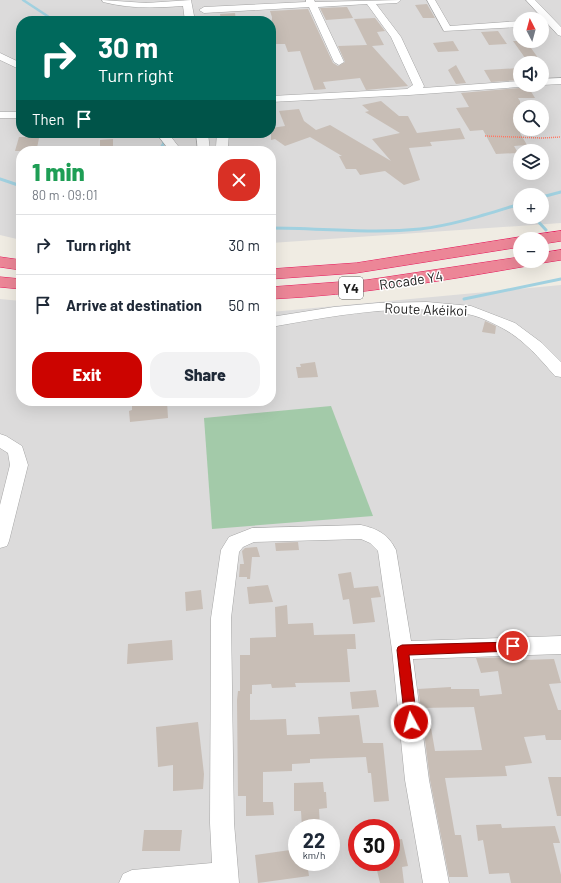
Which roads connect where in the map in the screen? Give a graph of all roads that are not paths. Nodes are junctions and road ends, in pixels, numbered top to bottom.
1 (106, 0) edge
2 (204, 0) edge
3 (397, 0) edge
4 (431, 0) edge
5 (530, 0) edge
6 (368, 1) edge
7 (187, 2) edge
8 (311, 2) edge
9 (144, 3) edge
10 (204, 10) junction
11 (539, 12) edge
12 (189, 16) edge
13 (206, 16) edge
14 (513, 24) edge
15 (549, 24) edge
16 (561, 33) edge
17 (0, 56) edge
18 (339, 62) dead end
19 (16, 64) edge
20 (561, 81) edge
21 (549, 82) edge
22 (513, 85) edge
23 (409, 92) junction
24 (276, 99) edge
25 (16, 114) edge
26 (0, 115) edge
27 (166, 138) edge
28 (172, 146) edge
29 (561, 236) edge
30 (549, 238) edge
31 (513, 243) edge
32 (561, 255) edge
33 (549, 257) edge
34 (0, 262) edge
35 (513, 263) edge
36 (16, 264) edge
37 (276, 274) edge
38 (0, 282) edge
39 (16, 284) edge
40 (276, 293) edge
41 (276, 321) edge
42 (561, 372) edge
43 (0, 440) edge
44 (0, 541) edge
45 (561, 645) edge
46 (402, 650) junction
47 (225, 878) edge
48 (132, 883) edge
49 (436, 883) edge

1 - 9 street
2 - 10 street
3 - 6 street
4 - 14 street
5 - 11 street
6 - 8 street
6 - 23 street
7 - 9 street
7 - 12 street
8 - 10 street
8 - 18 street
10 - 13 street
15 - 16 street
17 - 19 street
20 - 21 street
22 - 23 street
23 - 24 street
25 - 26 street
27 - 28 street
29 - 30 highway
31 - 37 highway, Rocade Y4 / Y4
32 - 33 highway
34 - 36 highway
35 - 40 highway, Rocade Y4 / Y4
38 - 39 highway
41 - 42 street, Route Akéikoi
43 - 44 street
45 - 46 street
46 - 47 street
46 - 49 street
47 - 48 street

